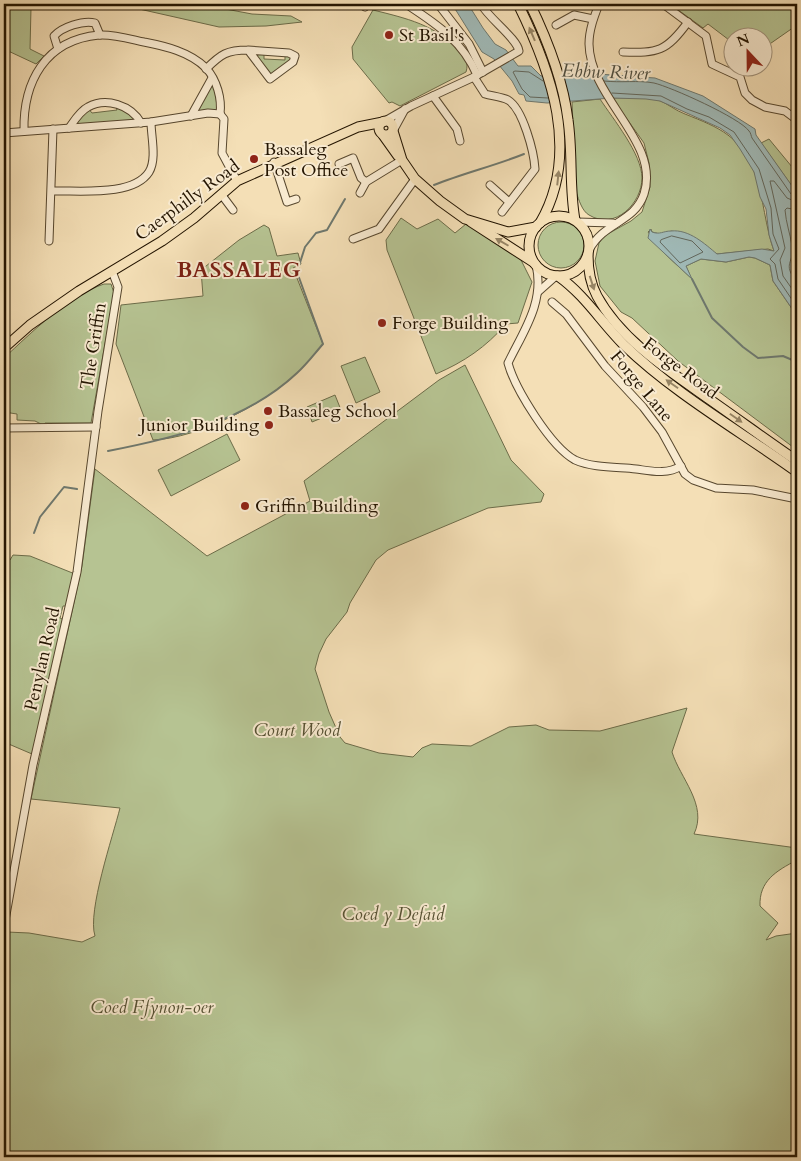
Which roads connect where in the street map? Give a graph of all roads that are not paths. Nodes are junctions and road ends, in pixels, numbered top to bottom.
1 (402, 4) edge
2 (438, 4) edge
3 (481, 4) edge
4 (518, 4) edge
5 (530, 4) edge
6 (599, 4) edge
7 (663, 4) edge
8 (593, 19) junction
9 (688, 22) junction
10 (556, 26) dead end
11 (100, 35) junction
12 (58, 49) junction
13 (248, 50) junction
14 (623, 52) dead end
15 (206, 68) junction
16 (480, 74) junction
17 (212, 78) junction
18 (433, 96) junction
19 (406, 109) junction
20 (220, 114) junction
21 (191, 116) junction
22 (797, 120) edge
23 (384, 121) junction
24 (141, 122) junction
25 (151, 122) junction
26 (69, 128) junction
27 (53, 129) junction
28 (24, 131) junction
29 (350, 131) junction
30 (392, 132) junction
31 (4, 133) edge
32 (381, 133) junction
33 (460, 141) dead end
34 (402, 160) junction
35 (274, 162) junction
36 (339, 164) dead end
37 (415, 178) junction
38 (237, 180) junction
39 (366, 182) junction
40 (490, 185) dead end
41 (52, 191) junction
42 (360, 193) dead end
43 (221, 194) junction
44 (296, 199) dead end
45 (509, 202) junction
46 (233, 210) dead end
47 (502, 212) dead end
48 (468, 220) junction
49 (576, 221) junction
50 (613, 223) junction
51 (538, 225) junction
52 (354, 239) dead end
53 (49, 241) dead end
54 (588, 252) junction
55 (536, 264) junction
56 (112, 271) junction
57 (557, 276) junction
58 (538, 292) junction
59 (552, 302) dead end
60 (4, 348) edge
61 (96, 427) junction
62 (4, 428) edge
63 (797, 461) edge
64 (681, 466) junction
65 (797, 472) edge
66 (797, 499) edge
67 (4, 926) edge

1 - 16 street
2 - 16 street
3 - 16 street, Caerphilly Road
51 -> 4 main road
5 - 49 main road
6 - 8 street
7 - 9 street
8 - 10 street
8 - 50 street
9 - 14 street
9 - 22 street
11 - 12 street
11 - 12 street
11 - 15 street
12 - 28 street
13 - 13 street
13 - 15 street
15 - 17 street
16 - 18 street, Caerphilly Road
16 - 45 street
17 - 20 street
17 - 21 street
18 - 19 street, Caerphilly Road
18 - 33 street
19 - 23 street, Caerphilly Road
19 - 30 street
20 - 21 street
20 - 38 street
21 - 25 street
23 - 29 main road, Caerphilly Road
23 - 30 main road
23 - 32 main road
24 - 25 street
24 - 26 street
24 - 26 street
25 - 41 street
26 - 27 street
27 - 28 street
27 - 41 street
28 - 31 street
29 - 32 main road, Caerphilly Road
29 - 35 main road, Caerphilly Road
30 - 32 main road, Caerphilly Road
30 - 34 main road
32 - 34 main road
34 - 37 main road
34 - 39 street
35 - 38 main road, Caerphilly Road
35 - 44 street
36 - 39 street
37 - 48 main road
37 - 52 street
38 - 43 main road, Caerphilly Road
39 - 42 street
40 - 45 street
41 - 53 street
43 - 46 street
43 - 56 main road, Caerphilly Road
45 - 47 street
48 - 51 main road
55 -> 48 main road
49 - 50 street
49 - 51 main road
49 - 54 main road
50 - 54 street
51 - 55 main road
54 - 57 main road
54 -> 63 main road, Forge Road
55 - 57 main road
55 - 58 street
56 - 60 main road, Caerphilly Road
56 - 61 street, The Griffin
57 - 58 street
65 -> 57 main road, Forge Road
58 - 64 street
59 - 64 street, Forge Lane
61 - 62 street
61 - 67 street, Penylan Road
64 - 66 street, Forge Lane

